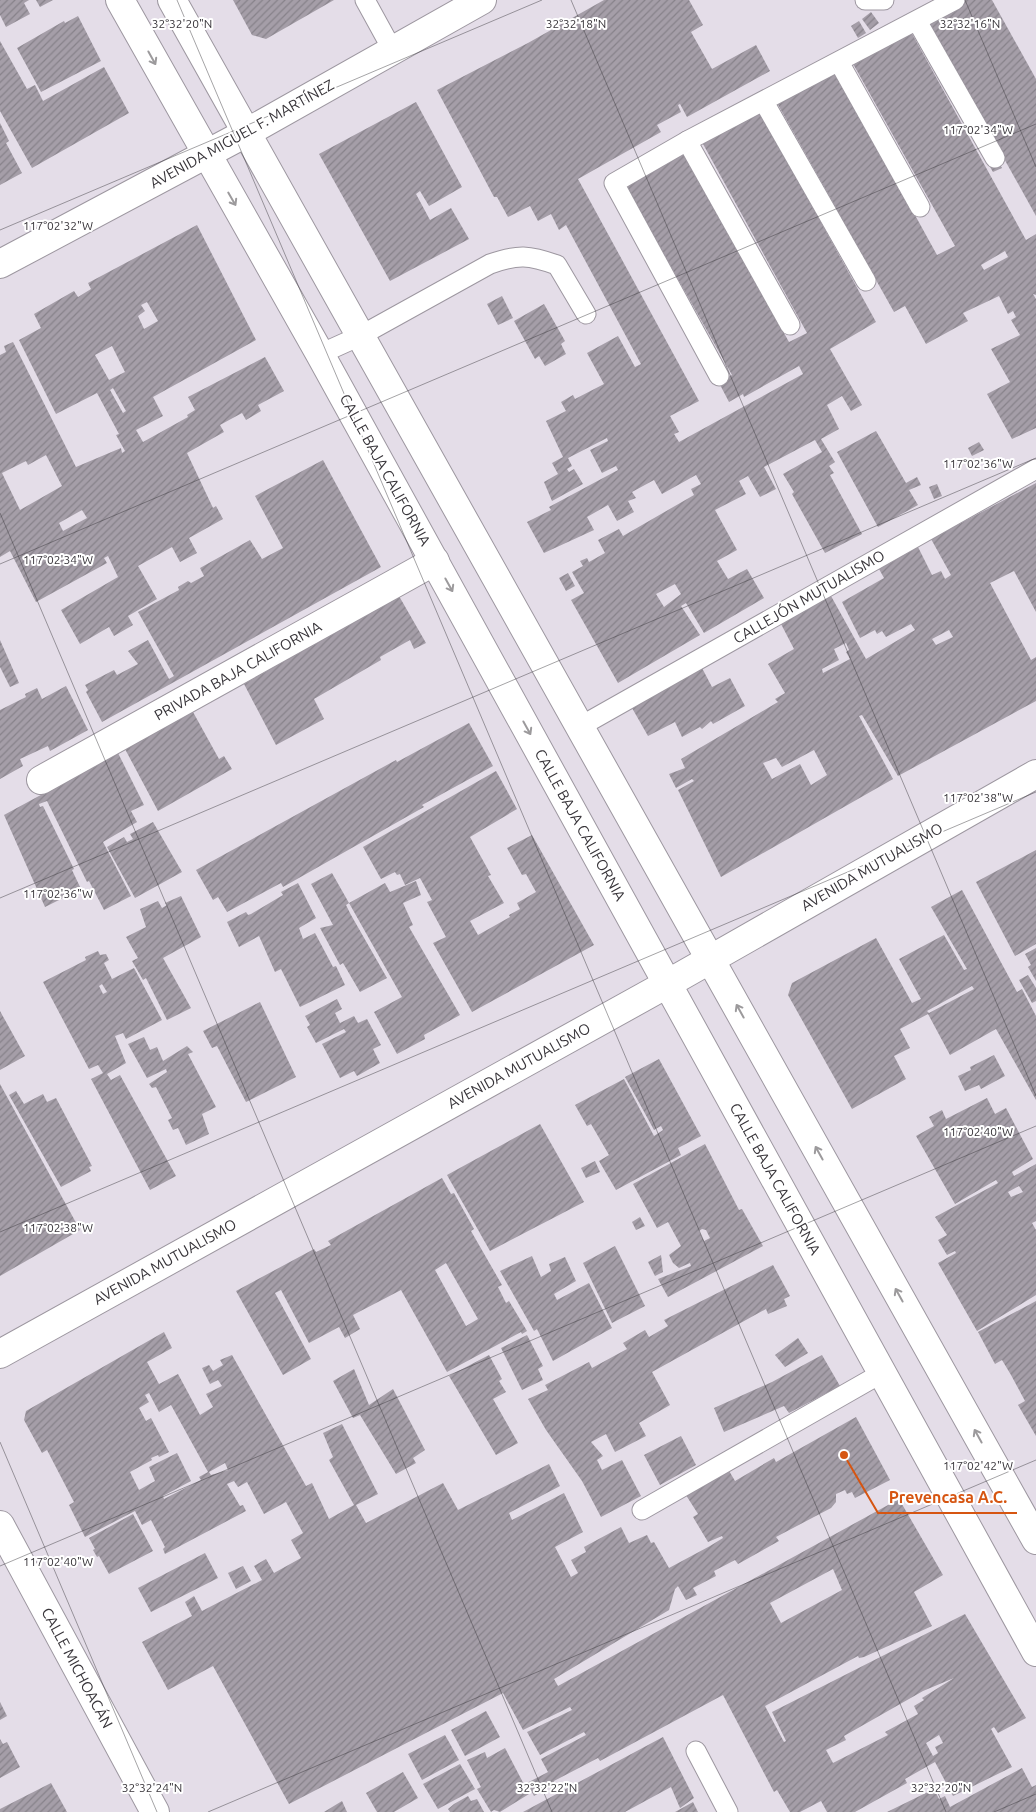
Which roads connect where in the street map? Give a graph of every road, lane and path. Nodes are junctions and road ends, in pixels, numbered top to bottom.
1 (120, 0) edge
2 (172, 0) edge
3 (365, 0) edge
4 (482, 0) edge
5 (865, 0) edge
6 (884, 0) edge
7 (955, 0) edge
8 (917, 21) junction
9 (393, 51) junction
10 (839, 62) junction
11 (764, 102) junction
12 (246, 133) junction
13 (687, 141) junction
14 (206, 155) junction
15 (995, 158) dead end
16 (920, 207) dead end
17 (0, 264) edge
18 (866, 281) dead end
19 (586, 314) dead end
20 (790, 324) dead end
21 (360, 336) junction
22 (320, 354) junction
23 (719, 376) dead end
24 (1036, 468) edge
25 (435, 561) junction
26 (581, 726) junction
27 (1036, 774) edge
28 (41, 780) dead end
29 (711, 959) junction
30 (667, 984) junction
31 (0, 1354) edge
32 (882, 1373) junction
33 (642, 1510) dead end
34 (0, 1525) edge
35 (1036, 1540) edge
36 (1036, 1652) edge
37 (696, 1751) dead end
38 (155, 1812) edge
39 (728, 1812) edge

1 -> 14 street, CALLE BAJA CALIFORNIA
2 - 12 street
3 - 9 lane
4 - 9 street, AVENIDA MIGUEL F. MARTÍNEZ
5 - 6 lane
7 - 8 lane
8 - 10 lane
8 - 15 lane
9 - 12 street, AVENIDA MIGUEL F. MARTÍNEZ
10 - 11 lane
10 - 16 lane
11 - 13 lane
11 - 18 lane
12 - 14 street, AVENIDA MIGUEL F. MARTÍNEZ
12 - 21 street
13 - 20 lane
13 - 23 lane
14 - 17 street, AVENIDA MIGUEL F. MARTÍNEZ
14 -> 22 street, CALLE BAJA CALIFORNIA
19 - 21 lane
21 - 22 lane
21 - 26 street
22 - 25 street, CALLE BAJA CALIFORNIA
24 - 26 lane, CALLEJÓN MUTUALISMO
25 - 28 street, PRIVADA BAJA CALIFORNIA
25 -> 30 street, CALLE BAJA CALIFORNIA
26 - 29 street
27 - 29 street, AVENIDA MUTUALISMO
29 - 30 street, AVENIDA MUTUALISMO
35 -> 29 street
30 - 31 street, AVENIDA MUTUALISMO
30 - 32 street, CALLE BAJA CALIFORNIA
32 - 33 lane
32 - 36 street, CALLE BAJA CALIFORNIA
34 - 38 street, CALLE MICHOACÁN
37 - 39 lane

